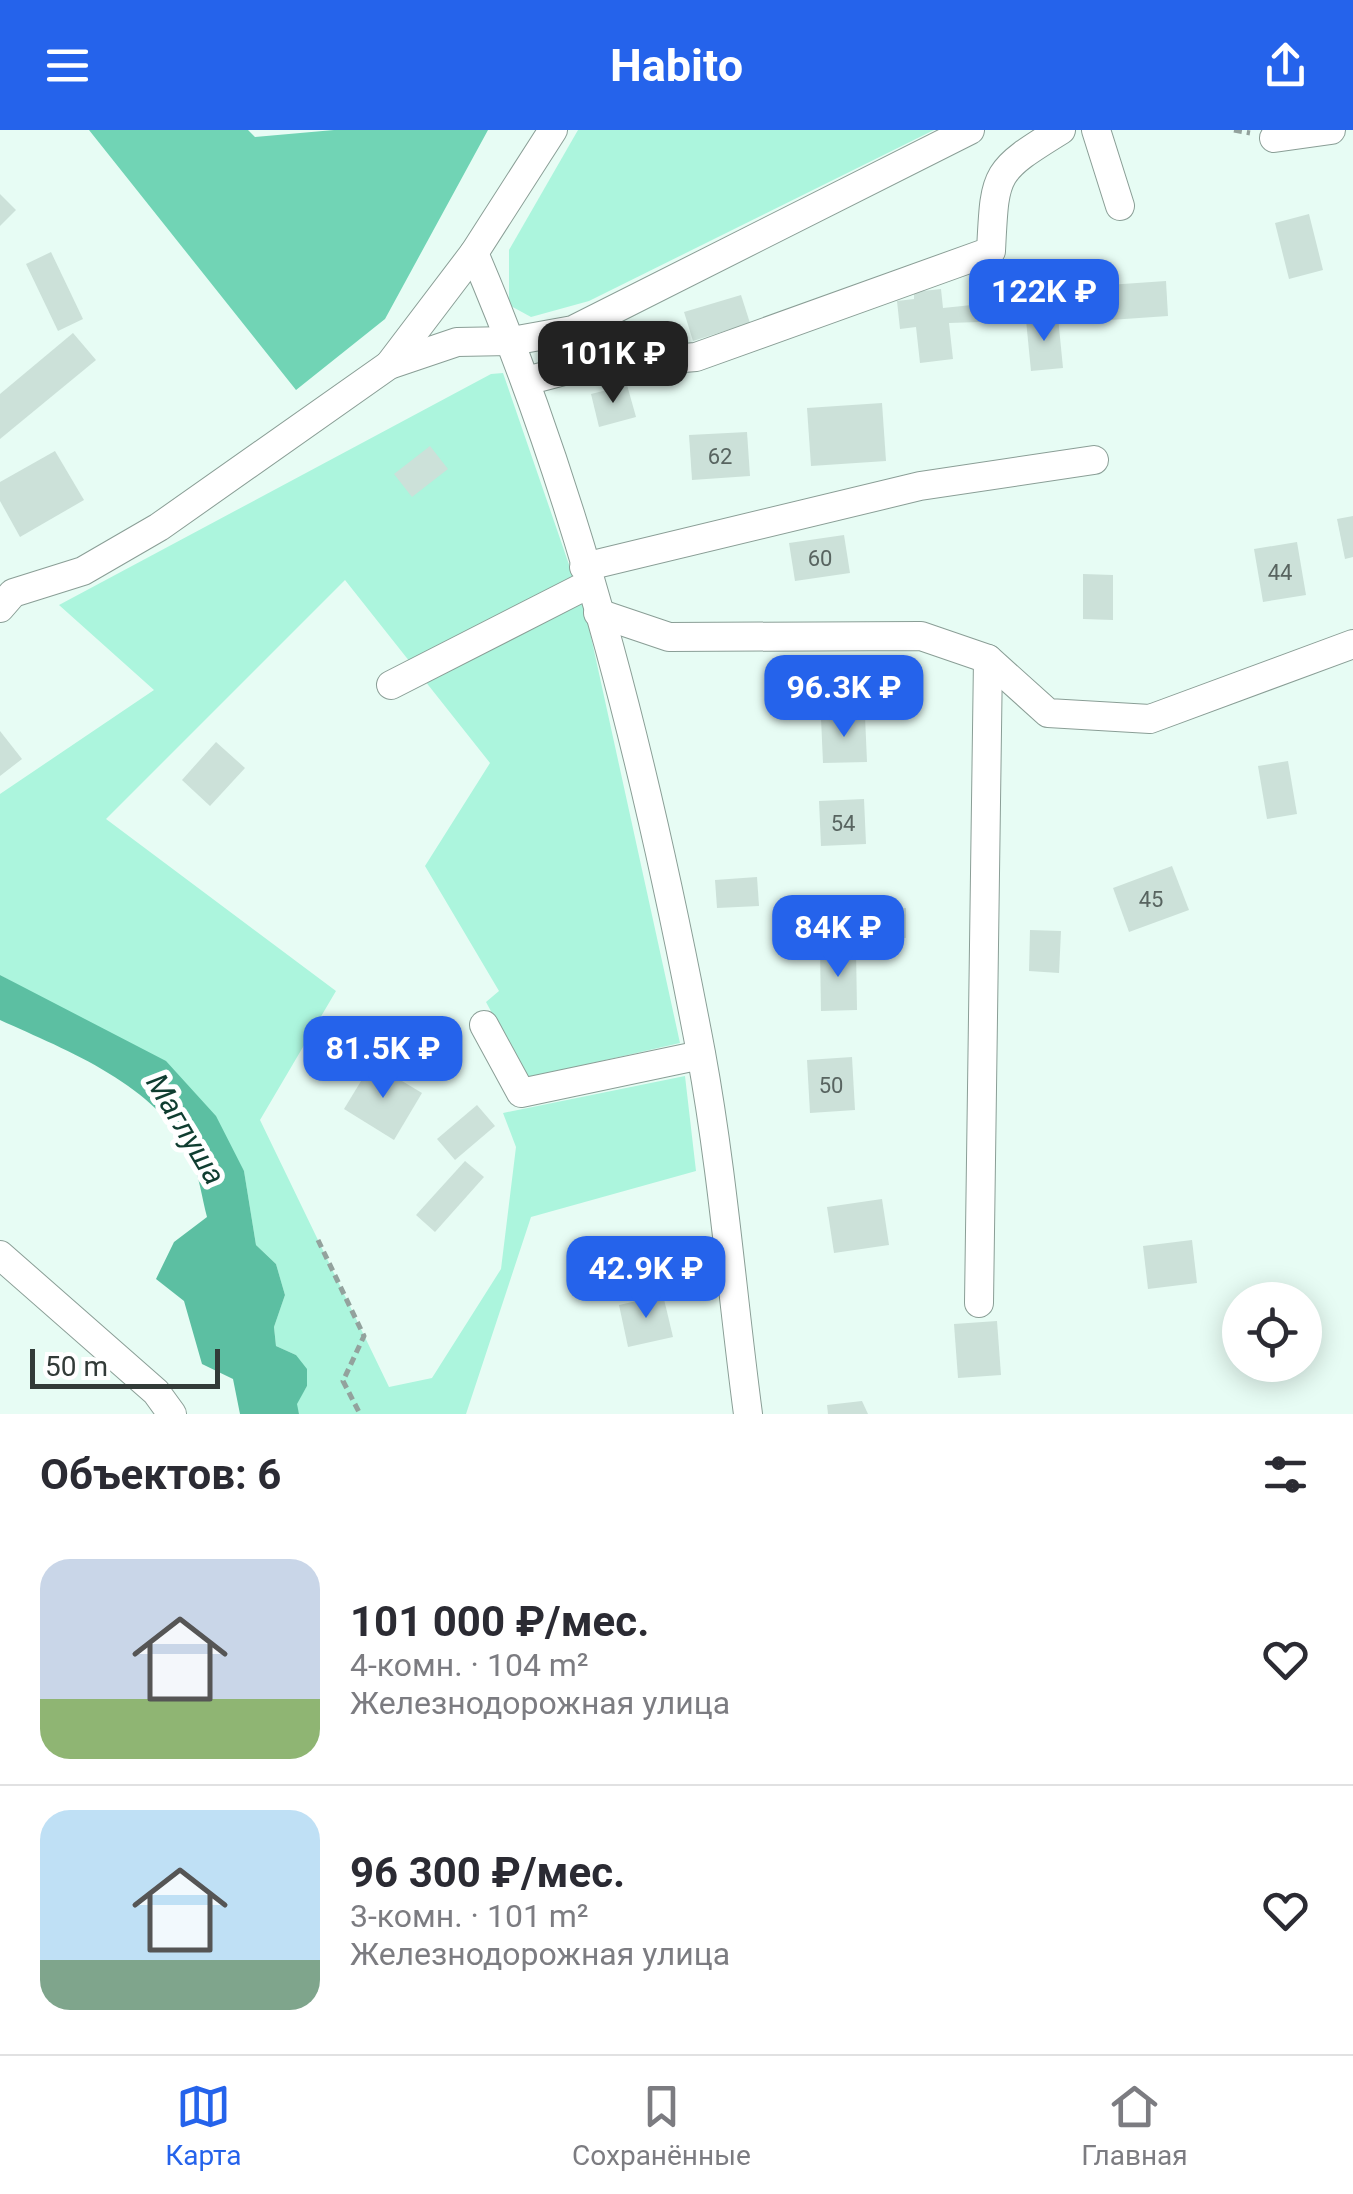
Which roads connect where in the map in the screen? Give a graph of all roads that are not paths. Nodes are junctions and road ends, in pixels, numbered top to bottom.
1 (553, 130) edge
2 (970, 130) edge
3 (1061, 130) edge
4 (1096, 130) edge
5 (1331, 130) edge
6 (1274, 138) dead end
7 (1120, 206) dead end
8 (474, 253) junction
9 (512, 341) junction
10 (388, 366) junction
11 (526, 381) junction
12 (1094, 460) dead end
13 (0, 576) edge
14 (587, 576) junction
15 (36, 589) junction
16 (0, 608) edge
17 (598, 612) junction
18 (1353, 644) edge
19 (988, 659) junction
20 (392, 685) dead end
21 (484, 1025) dead end
22 (701, 1054) junction
23 (0, 1255) edge
24 (979, 1302) dead end
25 (746, 1411) edge
26 (172, 1414) edge

1 - 8 street
2 - 9 street
3 - 11 street
4 - 7 street
5 - 6 street
8 - 9 street
8 - 10 street
9 - 10 street
9 - 11 street
10 - 15 street
11 - 14 street
12 - 14 street
13 - 15 street
14 - 17 street
14 - 20 street
15 - 16 street
17 - 19 street
17 - 22 street
18 - 19 street
19 - 24 street
21 - 22 street
22 - 25 street
23 - 26 street

